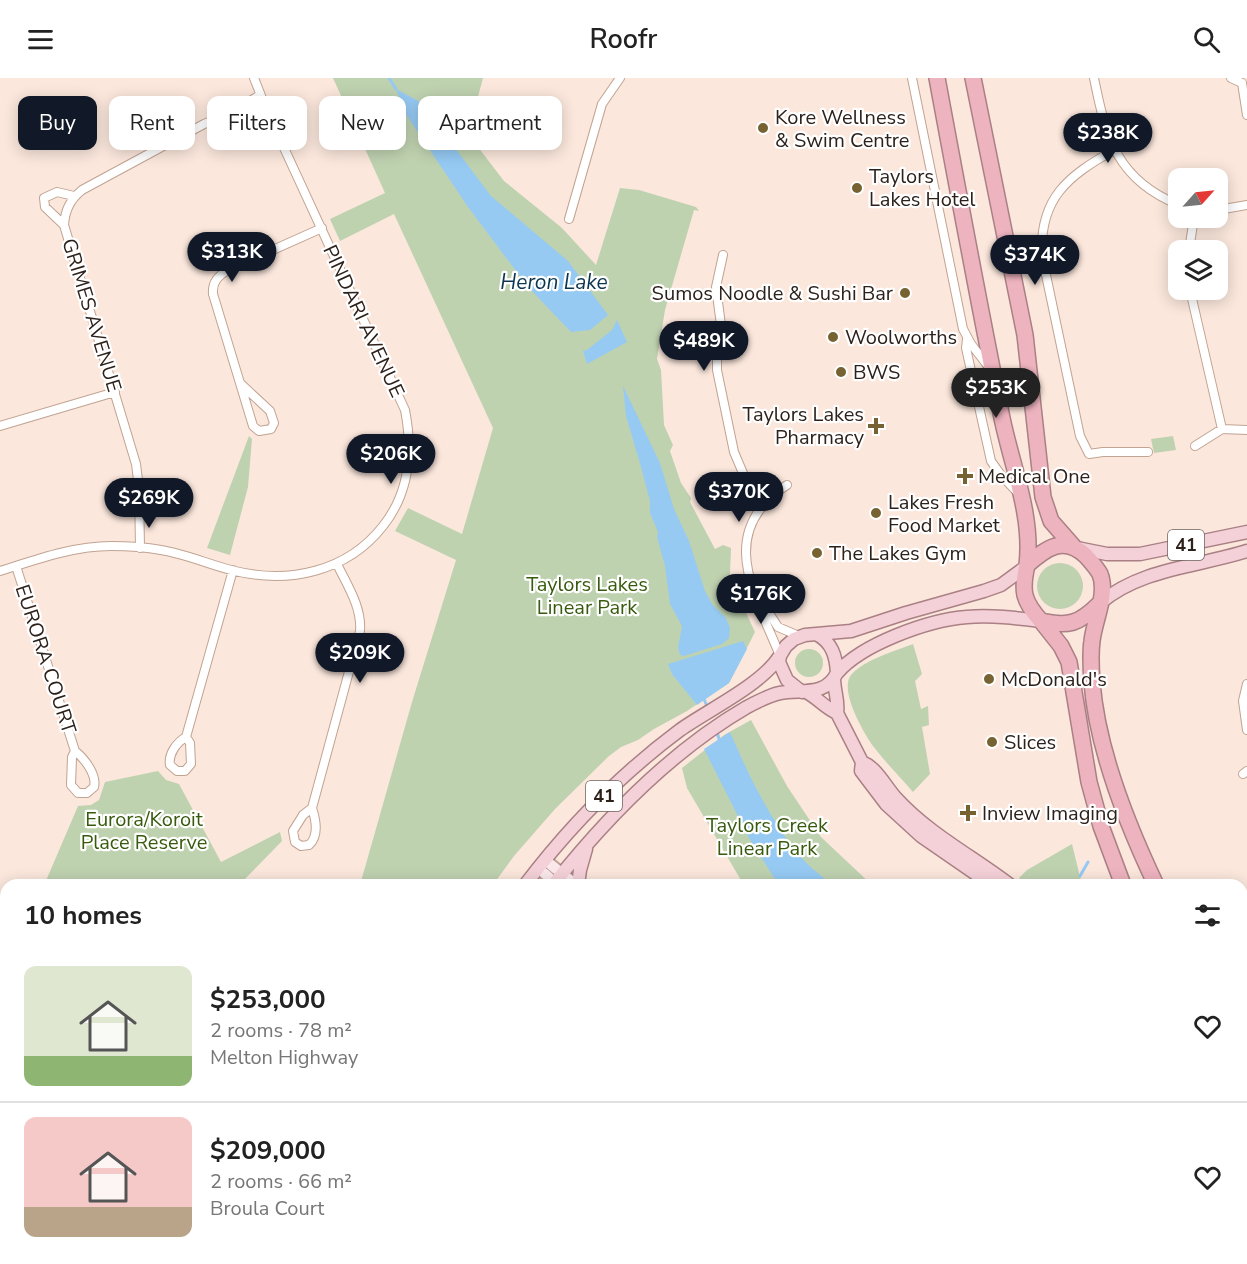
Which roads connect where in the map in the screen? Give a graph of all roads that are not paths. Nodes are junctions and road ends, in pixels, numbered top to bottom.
1 (254, 78) edge
2 (620, 78) edge
3 (912, 78) edge
4 (937, 78) edge
5 (973, 78) edge
6 (1094, 78) edge
7 (1231, 78) edge
8 (1244, 81) edge
9 (261, 96) edge
10 (1247, 115) edge
11 (207, 123) edge
12 (286, 150) edge
13 (1114, 150) junction
14 (74, 196) junction
15 (1168, 200) edge
16 (1247, 205) edge
17 (1228, 208) edge
18 (569, 219) dead end
19 (64, 225) junction
20 (322, 228) junction
21 (723, 255) dead end
22 (1192, 300) edge
23 (967, 338) junction
24 (994, 374) junction
25 (241, 384) junction
26 (115, 392) junction
27 (0, 426) edge
28 (1222, 429) junction
29 (1247, 429) edge
30 (1195, 446) dead end
31 (1148, 452) dead end
32 (787, 485) dead end
33 (1022, 497) junction
34 (765, 504) junction
35 (1247, 532) edge
36 (1074, 547) junction
37 (137, 548) junction
38 (1247, 551) edge
39 (337, 564) junction
40 (16, 566) junction
41 (1027, 566) junction
42 (233, 570) junction
43 (0, 571) edge
44 (750, 584) junction
45 (1100, 604) junction
46 (1041, 621) junction
47 (816, 634) junction
48 (799, 636) junction
49 (780, 656) junction
50 (835, 676) junction
51 (1247, 684) edge
52 (804, 692) junction
53 (837, 713) junction
54 (1247, 730) edge
55 (186, 737) dead end
56 (75, 751) junction
57 (312, 808) junction
58 (905, 815) junction
59 (589, 842) junction
60 (541, 864) junction
61 (530, 879) edge
62 (554, 879) edge
63 (559, 879) edge
64 (578, 879) edge
65 (983, 879) edge
66 (1001, 879) edge
67 (1121, 879) edge
68 (1154, 879) edge

1 - 9 street, PINDARI AVENUE
2 - 18 street
3 - 23 street
4 - 24 highway
5 - 36 highway
6 - 13 street
7 - 8 street
8 - 10 street
11 - 14 street
12 - 20 street, PINDARI AVENUE
13 - 15 street
13 - 31 street
14 - 19 street, GRIMES AVENUE
14 - 19 street
16 - 17 street
19 - 26 street, GRIMES AVENUE
20 - 25 street
20 - 39 street, PINDARI AVENUE
21 - 34 street
22 - 28 street
23 - 24 street
23 - 33 street
24 - 33 highway
25 - 25 street
26 - 27 street
26 - 37 street, GRIMES AVENUE
28 - 29 street
28 - 30 street
32 - 34 street
33 - 41 highway
34 - 44 street
35 - 36 main road, 41
36 - 41 highway, 41
36 - 45 highway
37 - 40 street, PINDARI AVENUE
37 - 42 street, PINDARI AVENUE
38 - 45 main road, 41
39 - 42 street, PINDARI AVENUE
39 - 57 street
40 - 43 street, PINDARI AVENUE
40 - 56 street, EURORA COURT
41 - 46 highway
41 - 47 main road, 41
42 - 55 street
44 - 48 street
44 - 49 street
45 - 46 highway, 41
45 - 68 highway
46 - 50 main road, 41
46 - 67 highway
47 - 48 main road, 41
47 - 50 main road
48 - 49 main road, 41
49 - 52 main road
49 - 60 main road, 41
50 - 52 main road, 41
50 - 53 main road
51 - 54 street
52 - 53 main road
52 - 59 main road, 41
53 - 58 main road
56 - 56 street, EURORA COURT
57 - 57 street
58 - 65 main road
58 - 66 main road
59 - 63 main road, 41
59 - 64 main road
60 - 61 main road, 41
60 - 62 street

